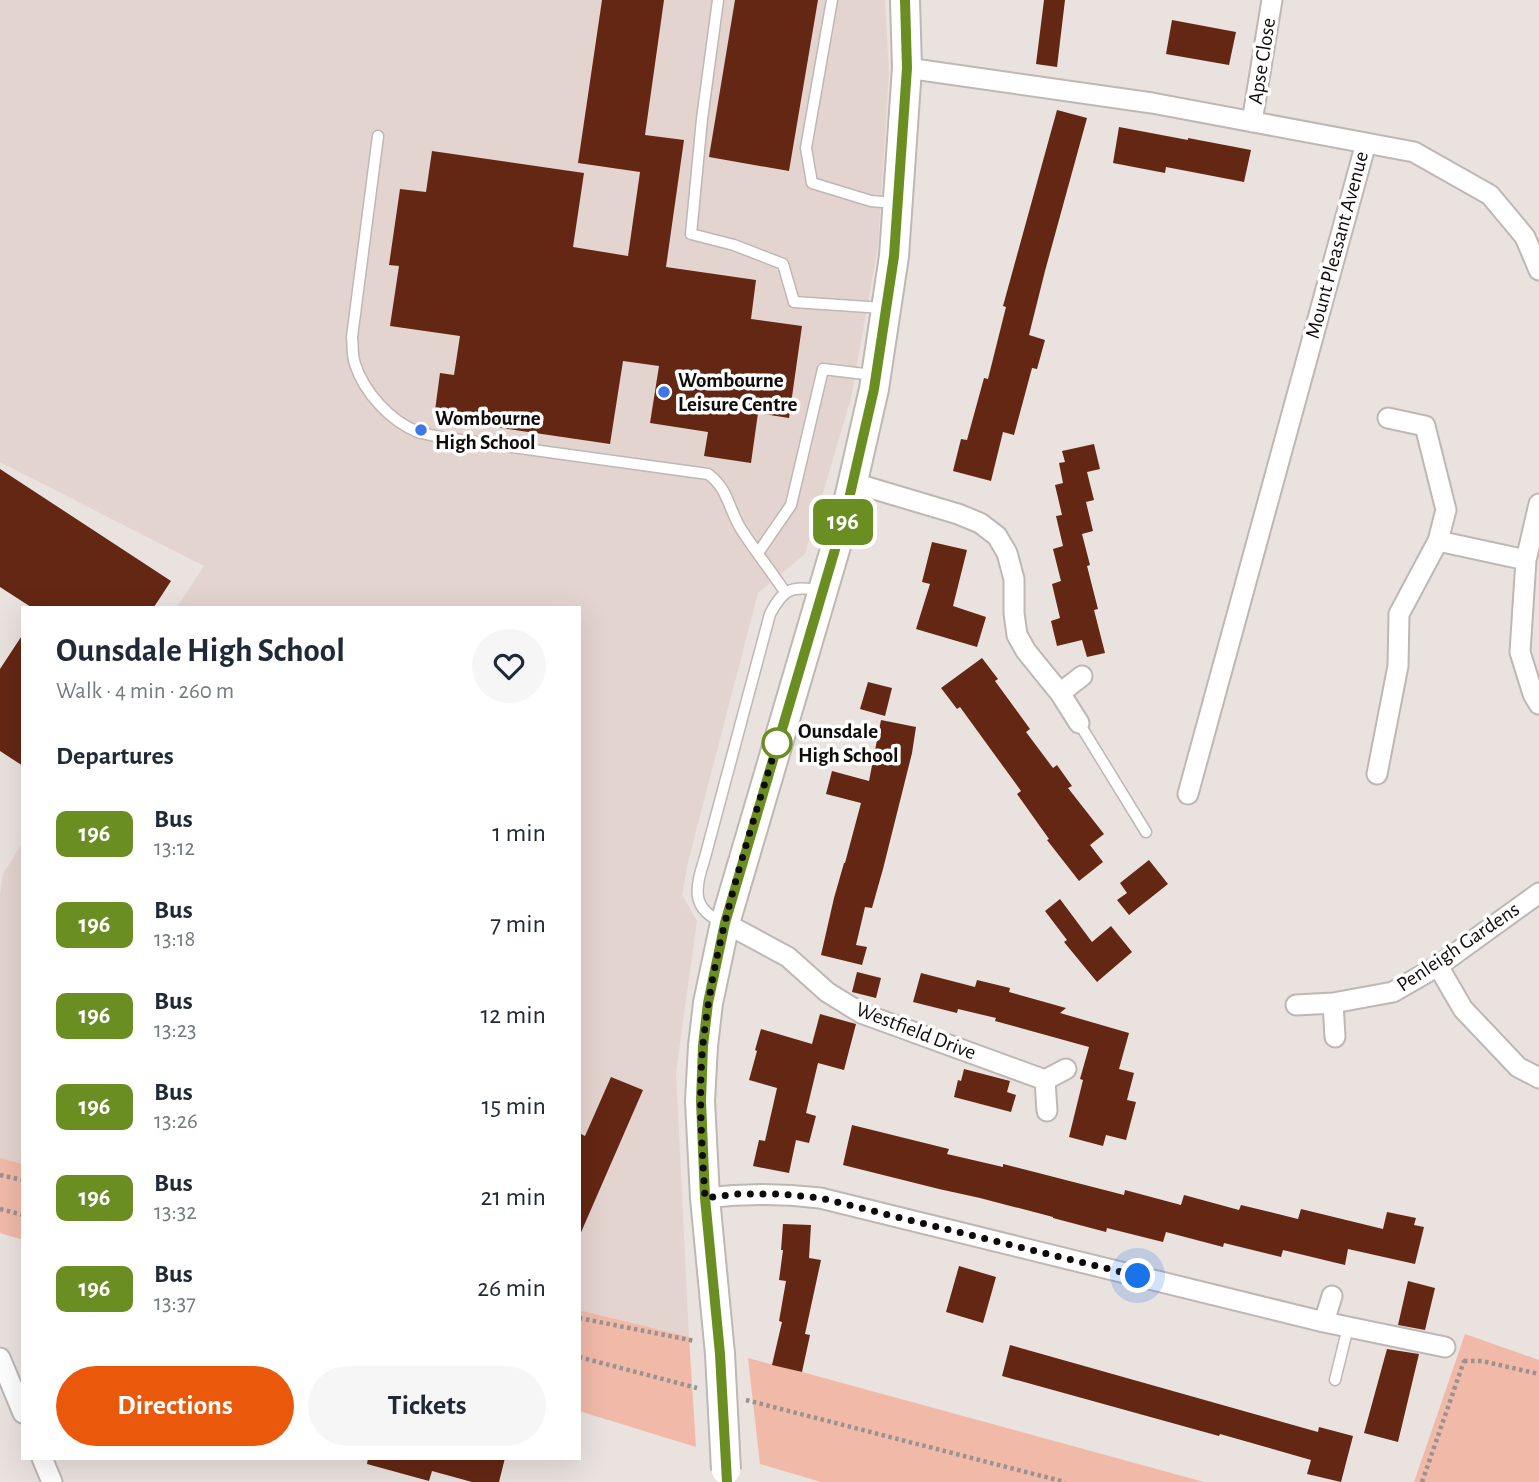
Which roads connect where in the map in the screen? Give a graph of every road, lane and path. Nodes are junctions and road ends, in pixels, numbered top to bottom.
1 (718, 0) edge
2 (832, 0) edge
3 (905, 0) edge
4 (1272, 0) edge
5 (907, 68) junction
6 (1252, 122) junction
7 (378, 136) dead end
8 (1366, 143) junction
9 (898, 203) junction
10 (1539, 270) edge
11 (887, 308) junction
12 (877, 376) junction
13 (1388, 418) dead end
14 (854, 483) junction
15 (1539, 504) edge
16 (1438, 541) junction
17 (758, 553) junction
18 (1526, 560) junction
19 (823, 590) junction
20 (785, 592) junction
21 (1082, 676) dead end
22 (1060, 693) junction
23 (1539, 704) edge
24 (1079, 723) joint
25 (1377, 774) dead end
26 (1188, 794) dead end
27 (1146, 832) dead end
28 (1539, 892) edge
29 (725, 923) junction
30 (1438, 966) junction
31 (1333, 1003) junction
32 (1296, 1005) dead end
33 (1335, 1037) dead end
34 (1066, 1069) dead end
35 (1539, 1079) edge
36 (1045, 1080) junction
37 (1047, 1111) dead end
38 (0, 1175) edge
39 (21, 1180) edge
40 (705, 1198) junction
41 (0, 1209) edge
42 (21, 1214) edge
43 (1332, 1296) dead end
44 (581, 1318) edge
45 (1324, 1322) junction
46 (1348, 1327) junction
47 (1445, 1347) joint
48 (708, 1348) junction
49 (0, 1358) edge
50 (581, 1358) edge
51 (1464, 1362) junction
52 (1539, 1374) edge
53 (1335, 1380) dead end
54 (701, 1389) dead end
55 (741, 1399) dead end
56 (21, 1408) edge
57 (42, 1460) edge
58 (726, 1476) edge
59 (52, 1482) edge
60 (1065, 1482) edge
61 (1422, 1482) edge

1 - 11 lane
2 - 9 lane
3 - 5 street
4 - 6 street, Apse Close
5 - 6 street, Mount Pleasant Avenue
5 - 9 street
6 - 8 street, Mount Pleasant Avenue
7 - 17 lane
8 - 10 street
8 - 26 street, Mount Pleasant Avenue
9 - 11 street
11 - 12 street
12 - 14 street
12 - 17 lane
13 - 16 street
14 - 19 street
14 - 22 street
15 - 18 street
16 - 18 street
16 - 25 street
17 - 20 lane
18 - 23 street
19 - 20 lane
19 - 29 street
20 - 29 lane
21 - 22 street
22 - 24 street
24 - 27 lane
28 - 30 street, Penleigh Gardens
29 - 36 street, Westfield Drive
29 - 40 street
30 - 31 street, Penleigh Gardens
30 - 35 street
31 - 32 street, Penleigh Gardens
31 - 33 street
34 - 36 street
36 - 37 street
38 - 39 path
40 - 45 street
40 - 48 street
41 - 42 path
43 - 45 street
44 - 48 path
45 - 46 street
46 - 47 street
46 - 53 lane
47 - 51 path
48 - 58 street, bridge
49 - 56 street
50 - 54 path
51 - 52 path
51 - 61 path
55 - 60 path
57 - 59 street

